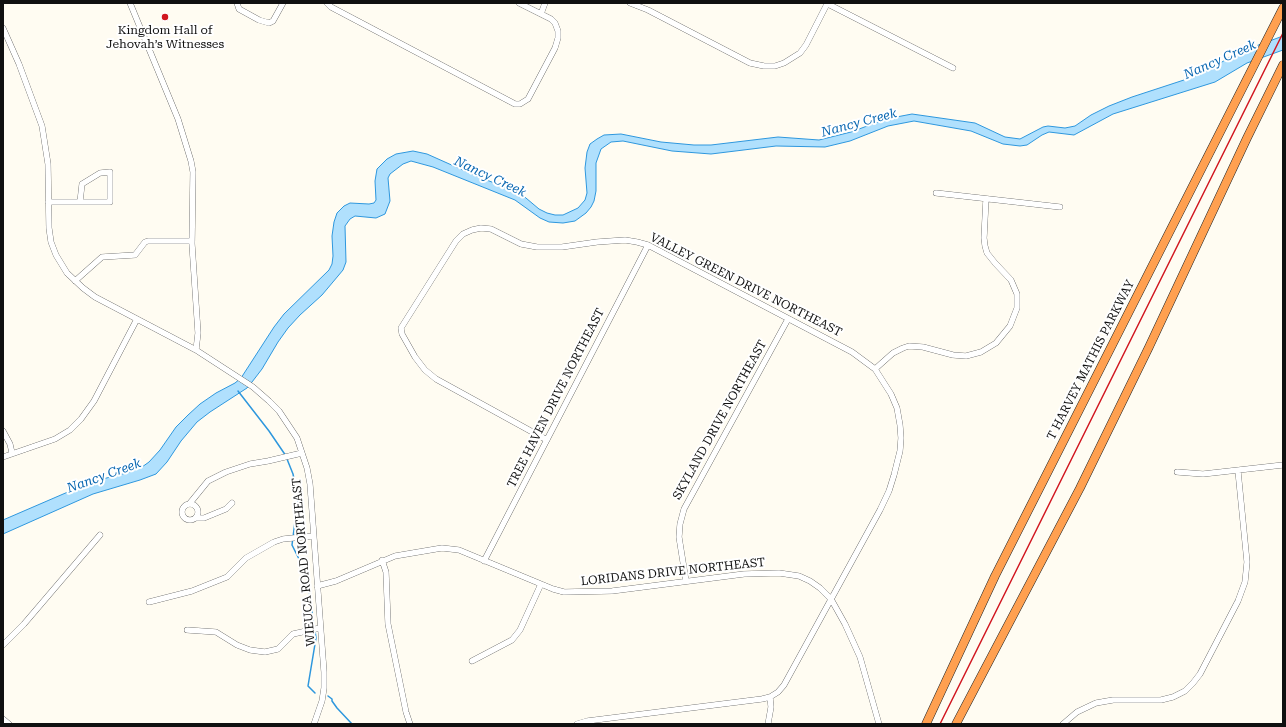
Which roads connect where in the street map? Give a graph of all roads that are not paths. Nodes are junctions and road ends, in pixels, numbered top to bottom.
1 (130, 3) edge
2 (237, 3) edge
3 (282, 3) edge
4 (327, 3) edge
5 (519, 3) edge
6 (545, 3) edge
7 (630, 3) edge
8 (826, 4) edge
9 (1283, 8) edge
10 (541, 14) junction
11 (3, 28) edge
12 (1283, 65) edge
13 (953, 68) dead end
14 (936, 193) dead end
15 (986, 199) junction
16 (48, 202) junction
17 (80, 202) junction
18 (1060, 207) dead end
19 (192, 242) junction
20 (648, 246) junction
21 (75, 281) junction
22 (138, 319) junction
23 (788, 319) junction
24 (196, 350) junction
25 (874, 369) junction
26 (3, 431) edge
27 (546, 440) junction
28 (12, 453) junction
29 (302, 453) junction
30 (3, 456) edge
31 (1283, 465) edge
32 (1238, 471) junction
33 (1176, 472) dead end
34 (190, 503) junction
35 (232, 503) dead end
36 (196, 518) junction
37 (100, 535) dead end
38 (313, 536) junction
39 (382, 560) junction
40 (484, 560) junction
41 (686, 582) junction
42 (541, 584) junction
43 (317, 586) junction
44 (831, 599) junction
45 (149, 602) dead end
46 (319, 629) junction
47 (187, 630) dead end
48 (3, 645) edge
49 (472, 661) dead end
50 (770, 697) junction
51 (3, 719) edge
52 (8, 724) edge
53 (314, 724) edge
54 (410, 724) edge
55 (577, 724) edge
56 (768, 724) edge
57 (879, 724) edge
58 (926, 724) edge
59 (956, 724) edge
60 (1063, 724) edge

1 - 19 street
2 - 3 street
4 - 10 street
5 - 10 street
6 - 10 street
7 - 8 street
8 - 13 street
9 - 58 highway, T HARVEY MATHIS PARKWAY
11 - 16 street, WIEUCA ROAD NORTHEAST
12 - 59 highway
14 - 15 street
15 - 18 street
15 - 25 street
16 - 17 street
16 - 21 street, WIEUCA ROAD NORTHEAST
17 - 17 street
19 - 21 street
19 - 24 street
20 - 23 street, VALLEY GREEN DRIVE NORTHEAST
20 - 27 street, TREE HAVEN DRIVE NORTHEAST
20 - 27 street, VALLEY GREEN DRIVE NORTHEAST
21 - 22 street, WIEUCA ROAD NORTHEAST
22 - 24 street, WIEUCA ROAD NORTHEAST
22 - 28 street
23 - 25 street, VALLEY GREEN DRIVE NORTHEAST
23 - 41 street, SKYLAND DRIVE NORTHEAST
24 - 29 street, WIEUCA ROAD NORTHEAST
25 - 44 street, VALLEY GREEN DRIVE NORTHEAST
26 - 28 street
27 - 40 street, TREE HAVEN DRIVE NORTHEAST
28 - 30 street
29 - 34 street
29 - 38 street, WIEUCA ROAD NORTHEAST
31 - 32 street
32 - 33 street
32 - 60 street
34 - 36 street
34 - 36 street
35 - 36 street
37 - 48 street
38 - 43 street, WIEUCA ROAD NORTHEAST
38 - 45 street
39 - 40 street, LORIDANS DRIVE NORTHEAST
39 - 43 street, LORIDANS DRIVE NORTHEAST
39 - 54 street
40 - 42 street, LORIDANS DRIVE NORTHEAST
41 - 42 street, LORIDANS DRIVE NORTHEAST
41 - 44 street, LORIDANS DRIVE NORTHEAST
42 - 49 street
43 - 46 street, WIEUCA ROAD NORTHEAST
44 - 50 street, VALLEY GREEN DRIVE NORTHEAST
44 - 57 street, LORIDANS DRIVE NORTHEAST
46 - 47 street
46 - 53 street, WIEUCA ROAD NORTHEAST
50 - 55 street
50 - 56 street
51 - 52 street

